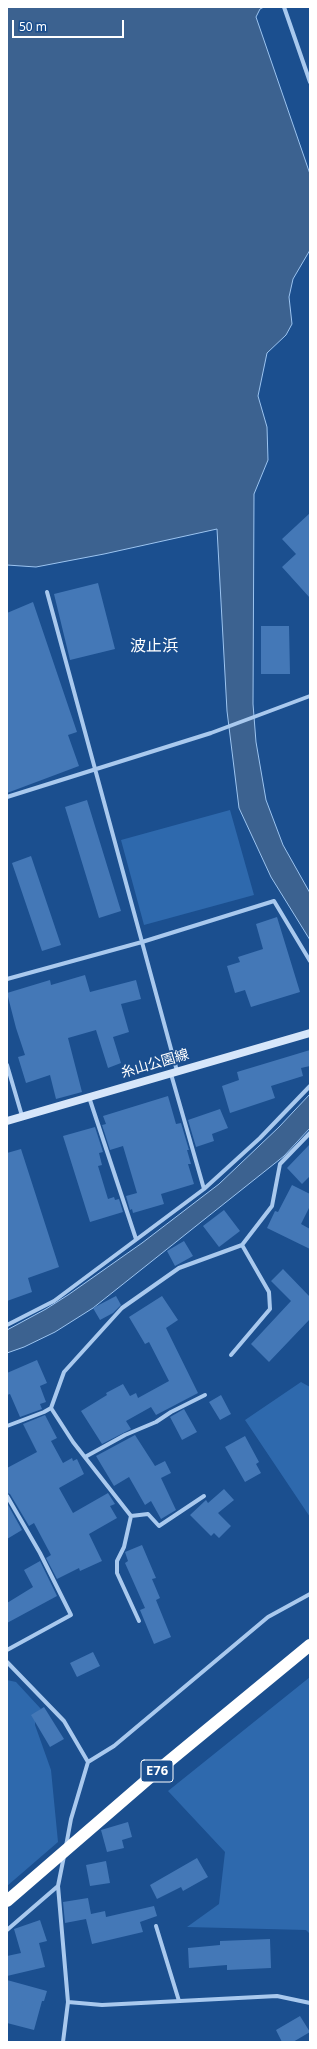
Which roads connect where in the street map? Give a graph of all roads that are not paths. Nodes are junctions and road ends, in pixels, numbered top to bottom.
1 (284, 7) edge
2 (310, 82) edge
3 (47, 592) dead end
4 (310, 696) edge
5 (94, 770) junction
6 (7, 797) edge
7 (142, 942) junction
8 (310, 961) edge
9 (7, 979) edge
10 (310, 1032) edge
11 (7, 1065) edge
12 (174, 1072) junction
13 (310, 1086) edge
14 (89, 1097) junction
15 (22, 1116) junction
16 (7, 1121) edge
17 (310, 1133) edge
18 (204, 1188) junction
19 (136, 1240) junction
20 (242, 1245) junction
21 (7, 1325) edge
22 (231, 1355) dead end
23 (205, 1395) dead end
24 (51, 1408) junction
25 (7, 1426) edge
26 (85, 1458) junction
27 (7, 1496) edge
28 (204, 1496) dead end
29 (131, 1516) junction
30 (310, 1594) edge
31 (139, 1621) dead end
32 (310, 1645) edge
33 (7, 1650) edge
34 (7, 1662) edge
35 (88, 1762) junction
36 (90, 1830) junction
37 (58, 1886) junction
38 (7, 1901) edge
39 (7, 1911) edge
40 (156, 1926) dead end
41 (7, 1930) edge
42 (179, 2001) junction
43 (68, 2002) junction
44 (310, 2003) edge
45 (63, 2042) edge

1 - 2 street
3 - 5 street
4 - 5 street
5 - 6 street
5 - 7 street
7 - 8 street
7 - 9 street
7 - 12 street
10 - 12 main road, 糸山公園線
11 - 15 street
12 - 14 main road, 糸山公園線
12 - 18 street
13 - 18 street
14 - 15 main road, 糸山公園線
14 - 19 street
15 - 16 main road, 糸山公園線
17 - 20 street
18 - 19 street
19 - 21 street
20 - 22 street
20 - 24 street
23 - 26 street
24 - 25 street
24 - 26 street
26 - 29 street
27 - 33 street
28 - 29 street
29 - 31 street
30 - 35 street
32 - 36 highway, E76, bridge
34 - 35 street
35 - 37 street
36 - 38 highway, E76, bridge
36 - 39 highway, bridge
37 - 41 street
37 - 43 street
40 - 42 street
42 - 43 street
42 - 44 street
43 - 45 street

